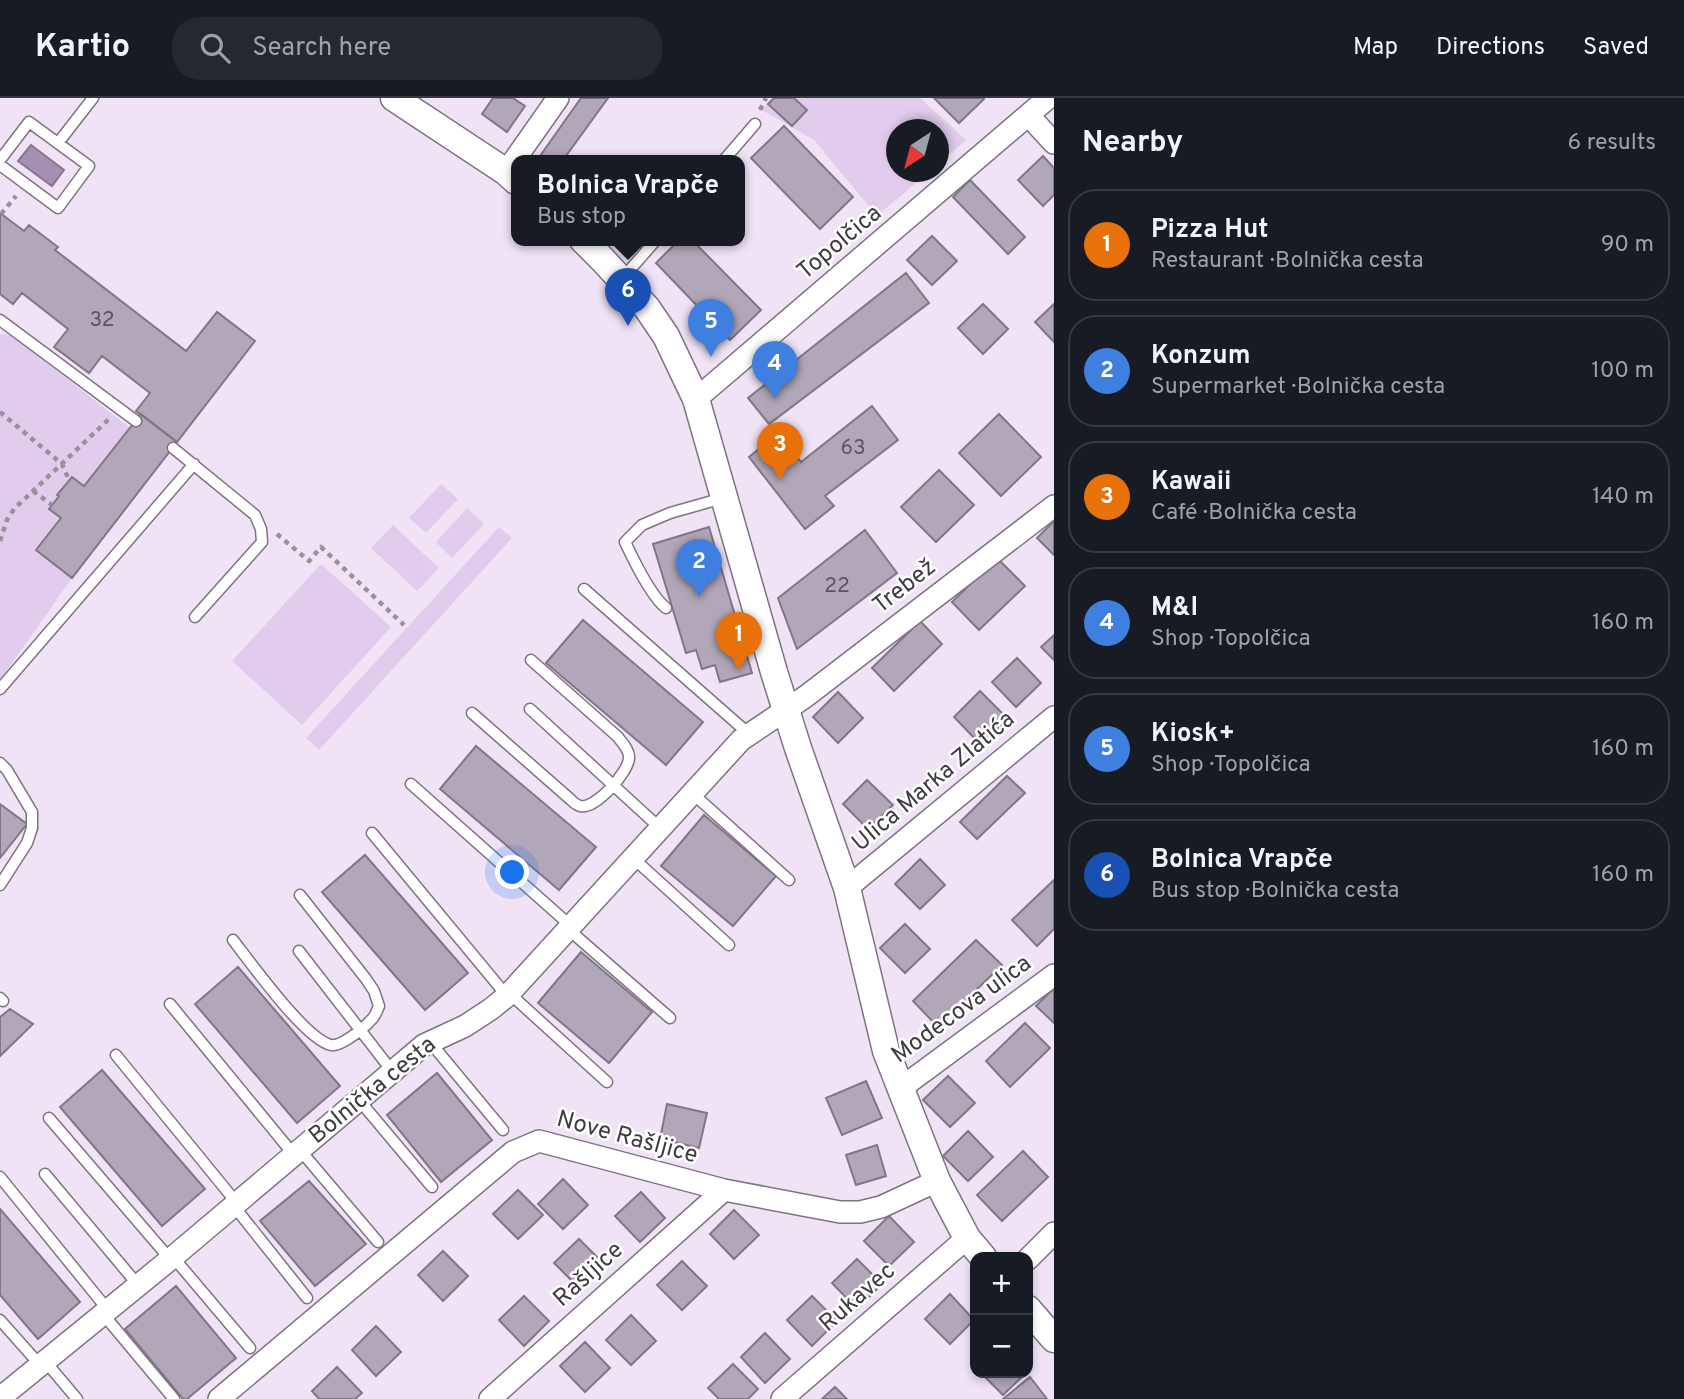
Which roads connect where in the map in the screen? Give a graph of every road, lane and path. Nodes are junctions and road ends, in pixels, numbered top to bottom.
1 (93, 98) edge
2 (558, 98) edge
3 (1048, 98) edge
4 (406, 101) edge
5 (1029, 116) junction
6 (755, 124) dead end
7 (58, 143) junction
8 (1054, 143) edge
9 (524, 155) edge
10 (728, 155) edge
11 (0, 162) edge
12 (511, 176) edge
13 (25, 184) junction
14 (1, 214) edge
15 (589, 246) edge
16 (651, 246) edge
17 (621, 280) junction
18 (0, 320) edge
19 (696, 399) junction
20 (120, 409) junction
21 (0, 412) edge
22 (136, 421) dead end
23 (173, 448) dead end
24 (62, 464) junction
25 (194, 464) junction
26 (69, 480) dead end
27 (33, 491) junction
28 (723, 498) junction
29 (52, 505) dead end
30 (1054, 506) edge
31 (255, 515) junction
32 (0, 541) edge
33 (584, 589) dead end
34 (666, 608) dead end
35 (195, 617) dead end
36 (404, 625) dead end
37 (531, 660) dead end
38 (0, 689) edge
39 (530, 709) dead end
40 (787, 710) junction
41 (472, 713) dead end
42 (1054, 717) edge
43 (749, 734) junction
44 (0, 763) edge
45 (411, 784) dead end
46 (613, 784) junction
47 (692, 793) junction
48 (660, 828) junction
49 (372, 833) dead end
50 (633, 858) junction
51 (789, 880) dead end
52 (0, 885) edge
53 (848, 888) junction
54 (300, 895) dead end
55 (570, 928) junction
56 (233, 940) dead end
57 (729, 945) dead end
58 (299, 951) dead end
59 (1054, 975) edge
60 (508, 994) junction
61 (170, 1004) dead end
62 (670, 1018) dead end
63 (360, 1030) junction
64 (430, 1042) junction
65 (116, 1055) dead end
66 (393, 1071) junction
67 (607, 1082) dead end
68 (901, 1088) junction
69 (359, 1100) junction
70 (49, 1118) dead end
71 (503, 1130) dead end
72 (297, 1152) junction
73 (45, 1174) dead end
74 (0, 1177) edge
75 (937, 1181) junction
76 (432, 1187) dead end
77 (724, 1190) junction
78 (234, 1204) junction
79 (1054, 1233) edge
80 (378, 1242) dead end
81 (975, 1247) edge
82 (1033, 1254) edge
83 (171, 1258) junction
84 (138, 1285) junction
85 (307, 1298) dead end
86 (106, 1312) junction
87 (1032, 1315) edge
88 (0, 1320) edge
89 (1054, 1339) edge
90 (250, 1348) dead end
91 (43, 1363) junction
92 (0, 1398) edge
93 (77, 1399) edge
94 (174, 1399) edge
95 (219, 1399) edge
96 (490, 1399) edge
97 (782, 1399) edge

1 - 7 lane
2 - 9 street
3 - 5 street, Topolčica
4 - 12 street
5 - 8 street
5 - 19 street, Topolčica
6 - 10 lane
7 - 11 lane
7 - 13 lane
11 - 13 lane
13 - 14 path
15 - 17 street
16 - 17 lane
17 - 19 street
18 - 20 lane
19 - 28 street
20 - 22 lane
20 - 24 path
21 - 24 path
23 - 25 lane
24 - 26 path
24 - 27 path
25 - 31 lane
25 - 38 lane
27 - 29 path
27 - 32 path
28 - 34 lane
28 - 40 street
30 - 40 street, Trebež
31 - 35 lane
31 - 36 path
33 - 43 lane
37 - 46 lane
39 - 46 lane
40 - 43 street, Bolnička cesta
40 - 53 street
41 - 46 lane
42 - 53 street, Ulica Marka Zlatića
43 - 47 street, Bolnička cesta
44 - 52 lane
45 - 55 lane
46 - 48 lane
47 - 48 street, Bolnička cesta
47 - 51 lane
48 - 50 street, Bolnička cesta
49 - 60 lane
50 - 55 street, Bolnička cesta
50 - 57 lane
53 - 68 street
54 - 63 lane
55 - 60 street, Bolnička cesta
55 - 62 lane
56 - 63 lane
58 - 63 lane
59 - 68 street, Modecova ulica
60 - 64 street, Bolnička cesta
60 - 67 lane
61 - 72 lane
63 - 66 lane
64 - 66 street, Bolnička cesta
64 - 71 lane
65 - 78 lane
66 - 69 street, Bolnička cesta
68 - 75 street
69 - 72 street, Bolnička cesta
69 - 76 lane
70 - 83 lane
72 - 78 street, Bolnička cesta
72 - 80 lane
73 - 84 lane
74 - 86 lane
75 - 77 street, Nove Rašljice
75 - 81 street
77 - 95 street, Nove Rašljice
77 - 96 street, Rašljice
78 - 83 street, Bolnička cesta
78 - 85 lane
79 - 82 street
81 - 97 street, Rukavec
83 - 84 street, Bolnička cesta
83 - 90 lane
84 - 86 street, Bolnička cesta
86 - 91 street, Bolnička cesta
86 - 94 lane
87 - 89 street
88 - 91 lane
91 - 92 street, Bolnička cesta
91 - 93 lane

